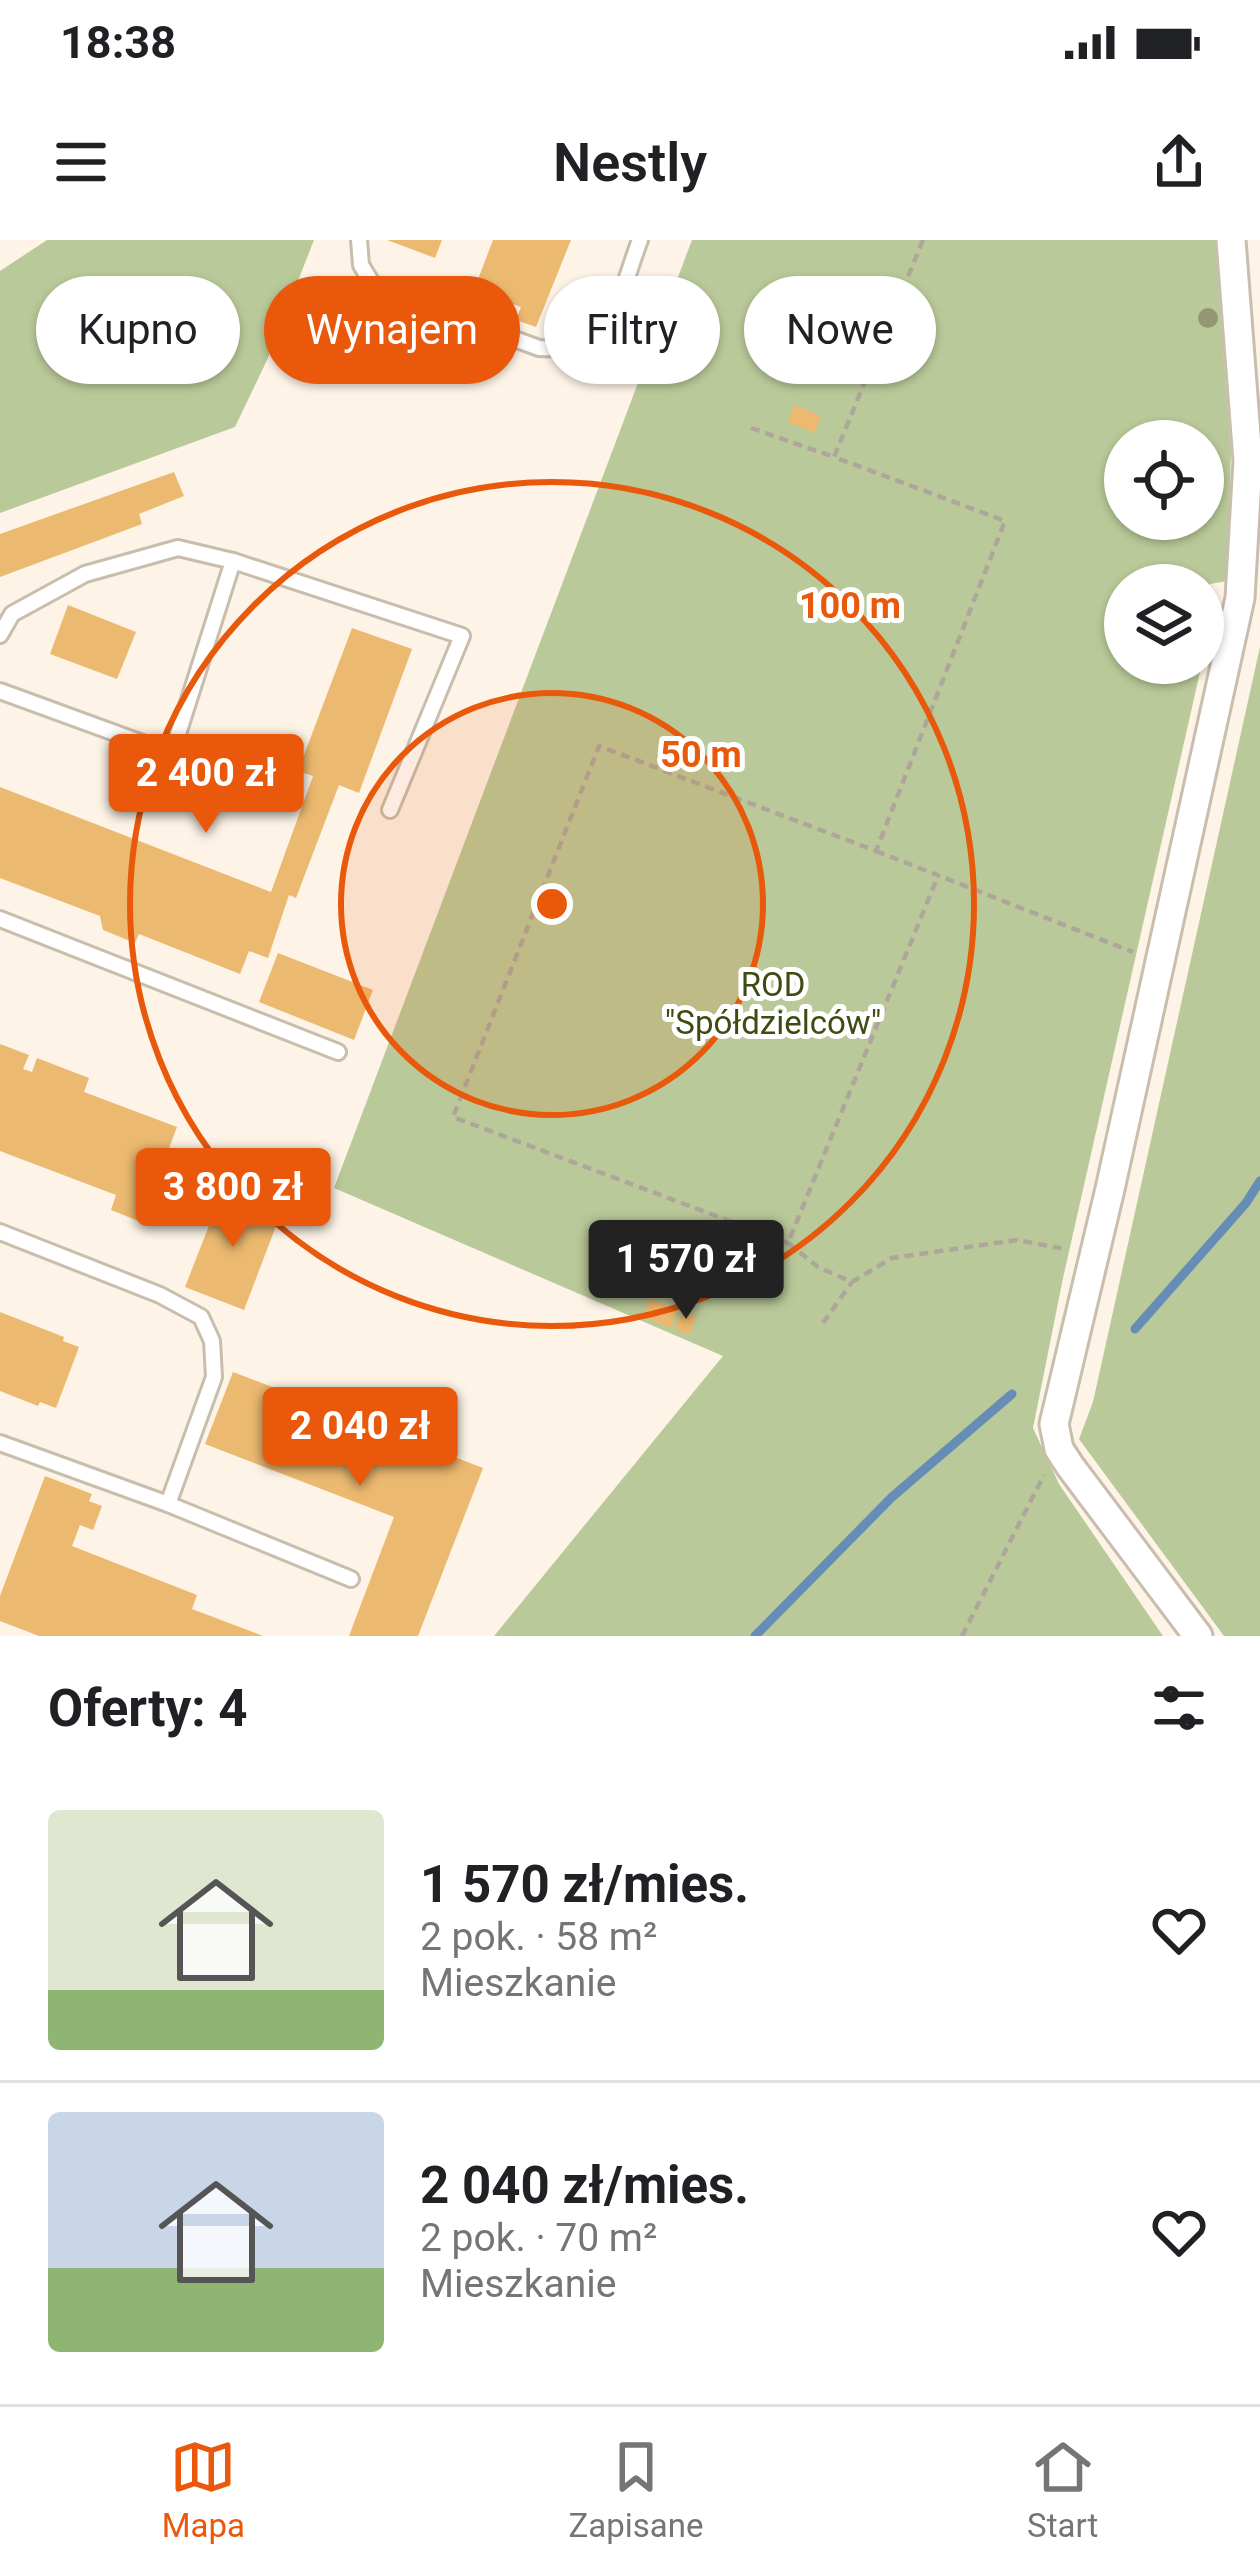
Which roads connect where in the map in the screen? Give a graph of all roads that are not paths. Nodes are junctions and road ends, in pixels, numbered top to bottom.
1 (358, 240) edge
2 (640, 240) edge
3 (1231, 240) edge
4 (233, 561) junction
5 (0, 635) edge
6 (0, 691) edge
7 (172, 754) junction
8 (260, 786) dead end
9 (390, 810) dead end
10 (0, 919) edge
11 (338, 1052) dead end
12 (0, 1232) edge
13 (0, 1443) edge
14 (168, 1504) junction
15 (351, 1579) dead end
16 (1198, 1636) edge

1 - 2 lane
3 - 16 street
4 - 5 lane
4 - 7 lane
4 - 9 lane
6 - 7 lane
7 - 8 lane
10 - 11 lane
12 - 14 lane
13 - 14 lane
14 - 15 lane

